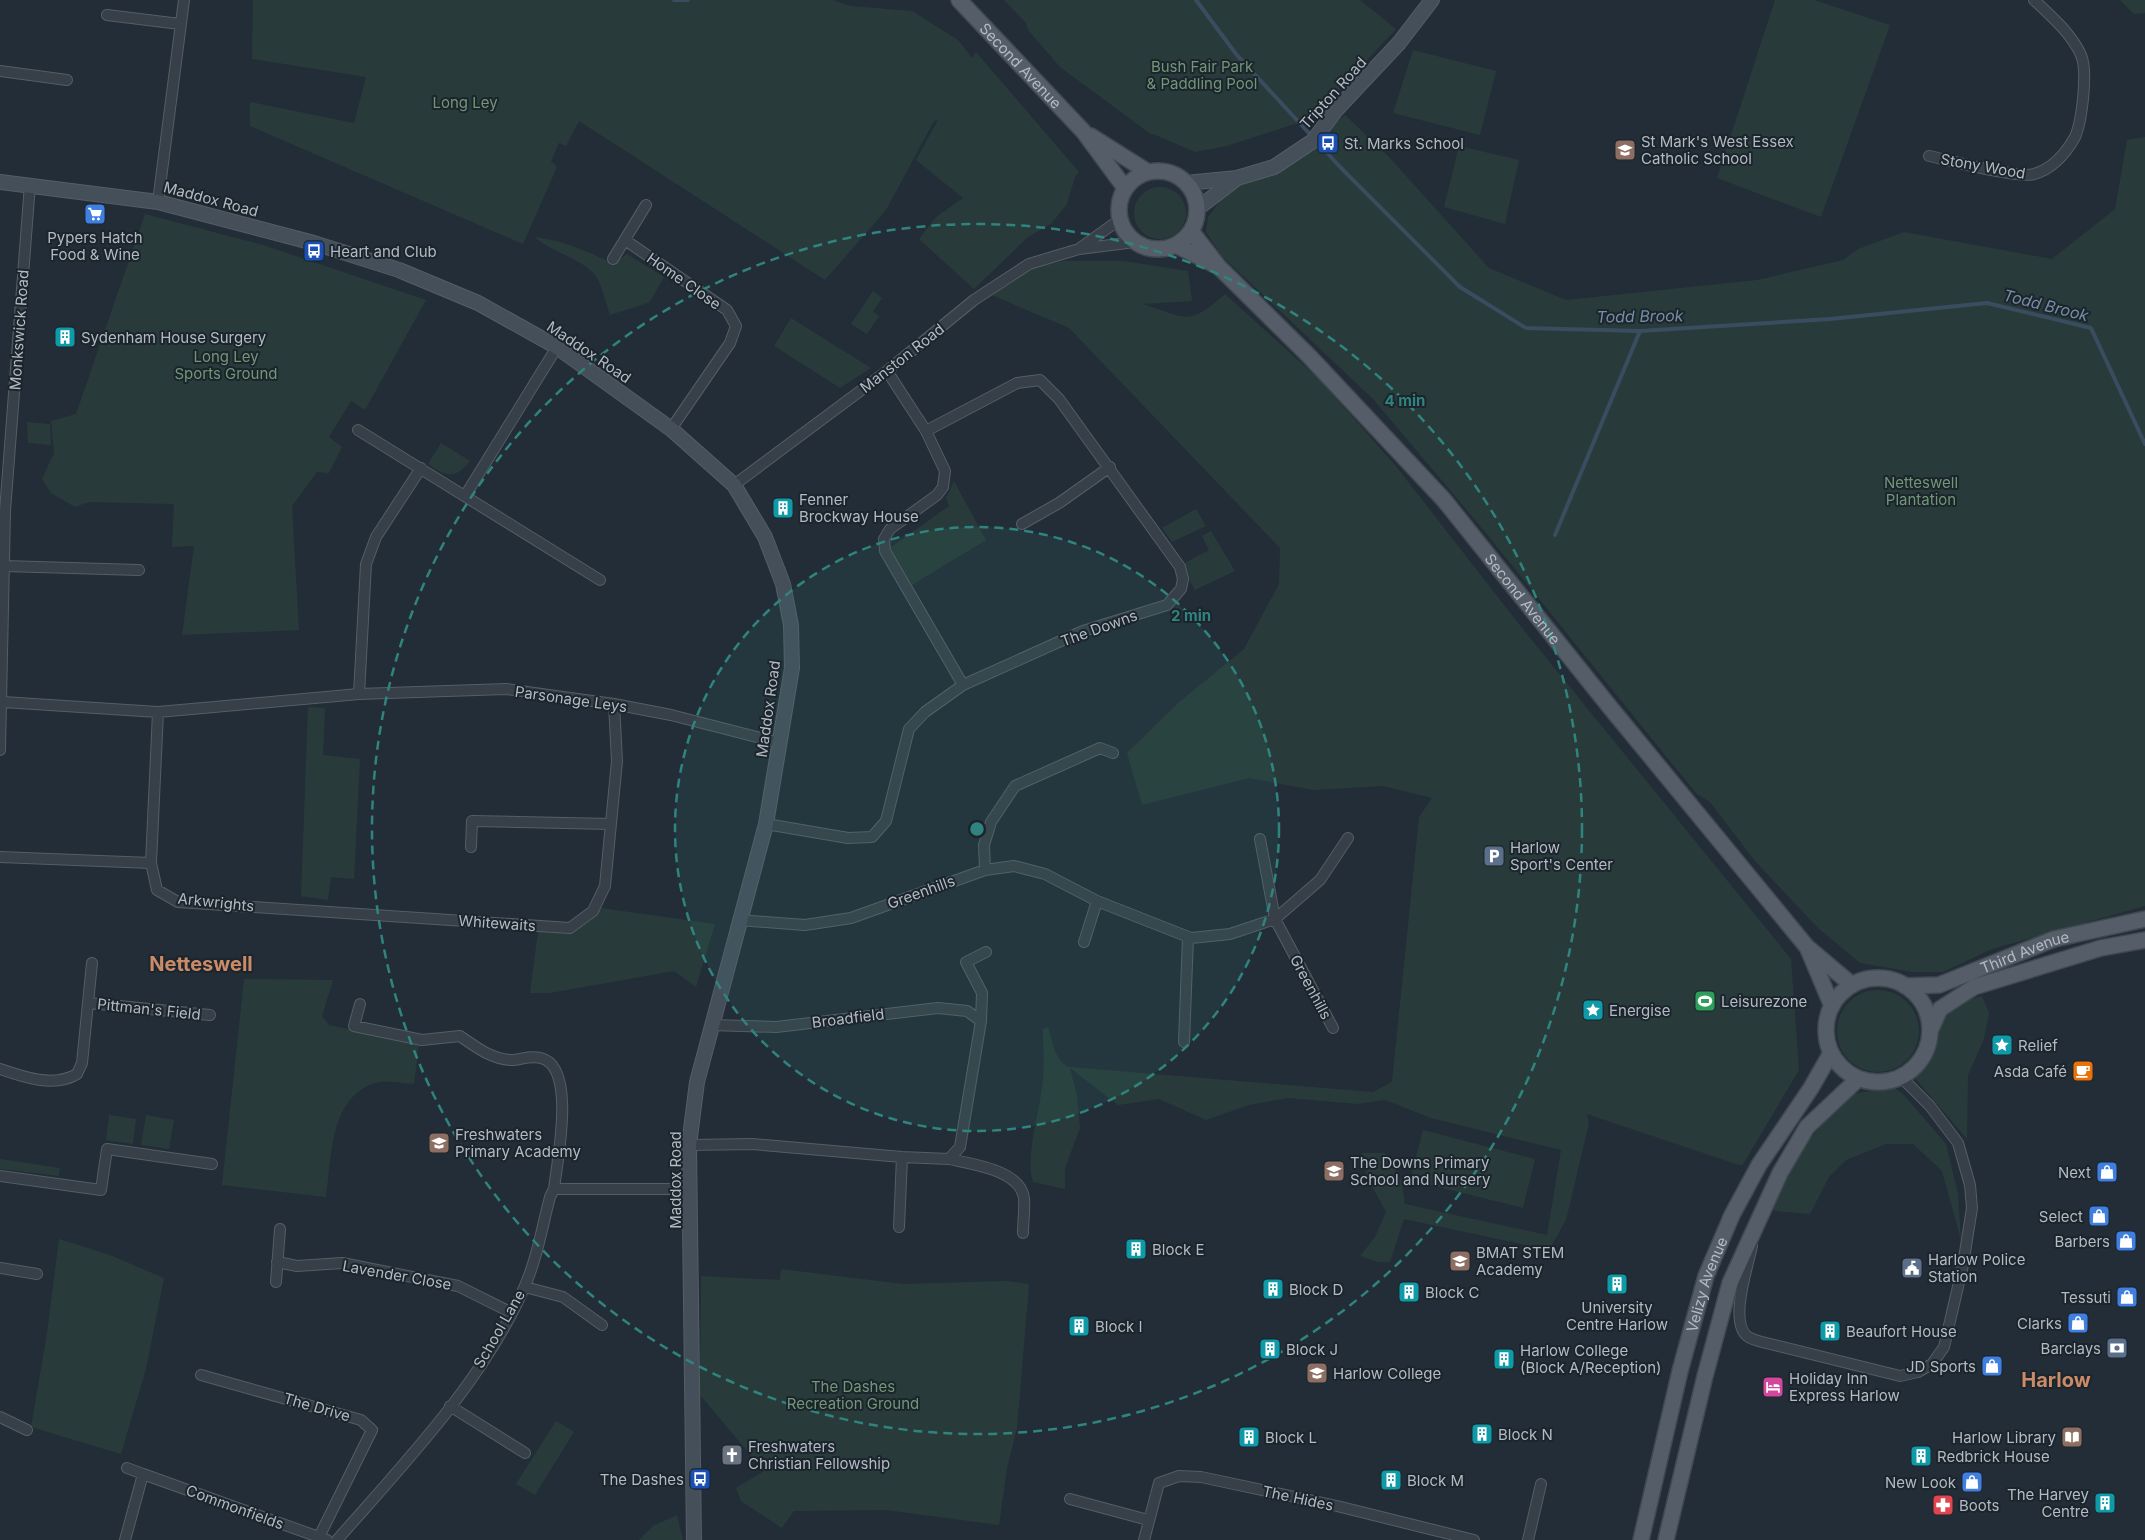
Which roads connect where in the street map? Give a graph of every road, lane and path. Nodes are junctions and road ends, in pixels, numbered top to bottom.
1 (184, 0) edge
2 (959, 0) edge
3 (1432, 0) edge
4 (2034, 0) edge
5 (107, 15) dead end
6 (180, 24) junction
7 (0, 71) edge
8 (67, 80) dead end
9 (1083, 131) junction
10 (1929, 156) dead end
11 (1148, 172) junction
12 (1237, 178) junction
13 (0, 182) edge
14 (1186, 183) junction
15 (30, 184) junction
16 (1125, 188) junction
17 (158, 202) junction
18 (646, 205) dead end
19 (1197, 209) junction
20 (1119, 220) junction
21 (1191, 231) junction
22 (624, 240) junction
23 (1135, 242) junction
24 (1176, 245) junction
25 (1079, 249) junction
26 (613, 259) dead end
27 (1219, 267) junction
28 (557, 347) junction
29 (887, 371) junction
30 (671, 429) junction
31 (358, 430) dead end
32 (926, 431) junction
33 (1110, 467) junction
34 (420, 468) junction
35 (734, 485) junction
36 (464, 496) junction
37 (2, 510) edge
38 (1022, 524) dead end
39 (4, 566) junction
40 (138, 570) dead end
41 (600, 580) dead end
42 (963, 685) junction
43 (359, 694) junction
44 (3, 702) junction
45 (614, 704) junction
46 (158, 712) junction
47 (780, 744) junction
48 (0, 750) edge
49 (1113, 753) dead end
50 (611, 824) junction
51 (766, 824) junction
52 (1348, 838) dead end
53 (1260, 839) dead end
54 (471, 847) dead end
55 (0, 858) edge
56 (151, 863) junction
57 (985, 870) junction
58 (1098, 901) junction
59 (304, 909) joint
60 (2145, 919) edge
61 (739, 920) junction
62 (1275, 920) junction
63 (1188, 937) junction
64 (2145, 940) edge
65 (1084, 942) dead end
66 (1807, 947) junction
67 (986, 952) dead end
68 (92, 963) dead end
69 (1852, 985) junction
70 (1906, 986) junction
71 (89, 1003) junction
72 (360, 1004) dead end
73 (1832, 1006) junction
74 (210, 1015) dead end
75 (981, 1021) junction
76 (712, 1024) junction
77 (1333, 1028) dead end
78 (1930, 1031) junction
79 (1184, 1042) dead end
80 (1831, 1053) junction
81 (0, 1069) edge
82 (1901, 1077) junction
83 (1858, 1079) junction
84 (689, 1145) junction
85 (902, 1157) junction
86 (950, 1159) junction
87 (212, 1164) dead end
88 (0, 1176) edge
89 (690, 1189) junction
90 (554, 1190) junction
91 (1757, 1226) junction
92 (899, 1227) dead end
93 (280, 1229) dead end
94 (1023, 1233) dead end
95 (278, 1262) junction
96 (0, 1268) edge
97 (37, 1274) dead end
98 (276, 1282) dead end
99 (525, 1287) junction
100 (512, 1313) junction
101 (602, 1325) dead end
102 (201, 1375) dead end
103 (450, 1406) junction
104 (0, 1416) edge
105 (27, 1430) dead end
106 (525, 1453) dead end
107 (127, 1468) dead end
108 (143, 1474) junction
109 (1541, 1484) dead end
110 (1070, 1499) dead end
111 (1148, 1520) junction
112 (323, 1538) edge
113 (124, 1540) edge
114 (337, 1540) edge
115 (694, 1540) edge
116 (1144, 1540) edge
117 (1474, 1540) edge
118 (1528, 1540) edge
119 (1642, 1540) edge
120 (1666, 1540) edge

1 - 6 street
2 - 9 main road, Second Avenue
3 - 12 street, Tripton Road
4 - 10 street, Stony Wood
5 - 6 street
6 - 17 street
7 - 8 street
9 - 11 main road, Second Avenue
9 - 16 main road, Second Avenue
11 - 14 main road
11 - 16 main road
12 - 14 street, Tripton Road
12 - 19 street, Tripton Road
13 - 15 street, Maddox Road
14 - 19 main road
15 - 17 street, Maddox Road
15 - 37 street, Monkswick Road
16 - 20 main road
17 - 28 street, Maddox Road
18 - 22 street
19 - 21 main road
20 - 23 main road
20 - 25 street, Manston Road
21 - 24 main road
21 - 27 main road, Second Avenue
22 - 26 street
22 - 30 street, Home Close
23 - 24 main road
23 - 25 street, Manston Road
24 - 27 main road, Second Avenue
25 - 29 street, Manston Road
27 - 66 main road, Second Avenue
28 - 30 street, Maddox Road
28 - 36 street
29 - 32 street
29 - 35 street, Manston Road
30 - 35 street, Maddox Road
31 - 34 street
32 - 33 street, The Downs
32 - 42 street
33 - 38 street
33 - 42 street, The Downs
34 - 36 street
34 - 43 street
35 - 47 street, Maddox Road
36 - 41 street
37 - 39 street, Monkswick Road
39 - 40 street
39 - 44 street, Monkswick Road
42 - 51 street, The Downs
43 - 45 street, Parsonage Leys
43 - 46 street, Parsonage Leys
44 - 46 street
44 - 48 street, Monkswick Road
45 - 47 street, Parsonage Leys
45 - 50 street, Whitewaits
46 - 56 street, Arkwrights
47 - 51 street, Maddox Road
49 - 57 street
50 - 54 street
50 - 59 street, Whitewaits
51 - 61 street, Maddox Road
52 - 62 street, Greenhills
53 - 62 street, Greenhills
55 - 56 street
56 - 59 street, Arkwrights
57 - 58 street, Greenhills
57 - 61 street, Greenhills
58 - 63 street, Greenhills
58 - 65 street
60 - 70 main road, Third Avenue
61 - 76 street, Maddox Road
62 - 63 street, Greenhills
62 - 77 street, Greenhills
63 - 79 street
64 - 78 main road, Third Avenue
66 - 69 main road, Second Avenue
66 - 73 main road, Second Avenue
67 - 75 street
68 - 71 street, Pittman's Field
69 - 70 main road
69 - 73 main road
70 - 78 main road
71 - 74 street, Pittman's Field
71 - 81 street, Pittman's Field
72 - 90 street, School Lane
73 - 80 main road
75 - 76 street, Broadfield
75 - 86 street
76 - 84 street, Maddox Road
78 - 82 main road
80 - 83 main road
80 - 119 main road, Velizy Avenue
82 - 83 main road
82 - 91 street
83 - 91 main road, Velizy Avenue
84 - 85 street
84 - 89 street, Maddox Road
85 - 86 street
85 - 92 street
86 - 94 street
87 - 88 street
89 - 90 street
89 - 115 street, Maddox Road
90 - 99 street, School Lane
91 - 120 main road, Velizy Avenue
93 - 95 street
95 - 98 street
95 - 100 street, Lavender Close
96 - 97 street
99 - 100 street, School Lane
99 - 101 street
100 - 103 street, School Lane
102 - 112 street, The Drive
103 - 106 street
103 - 114 street, School Lane
104 - 105 street
107 - 108 street, Commonfields
108 - 112 street, Commonfields
108 - 113 street
109 - 118 street
110 - 111 street
111 - 116 street, The Hides
111 - 117 street, The Hides

